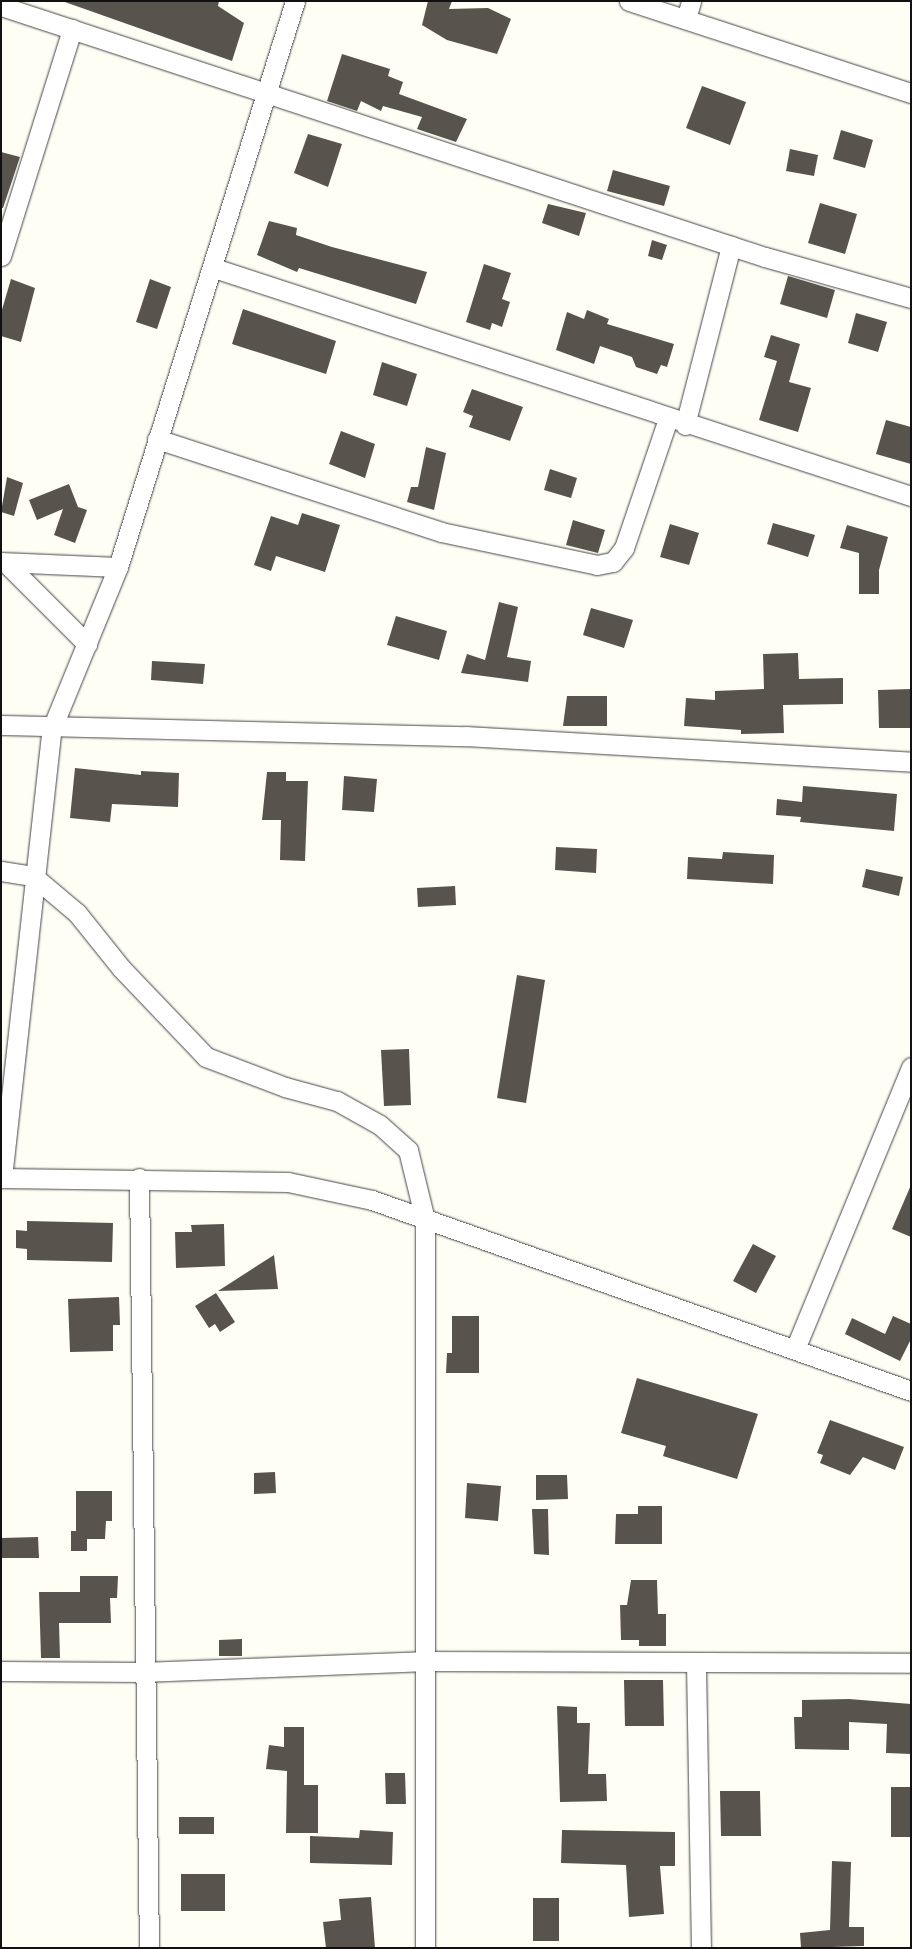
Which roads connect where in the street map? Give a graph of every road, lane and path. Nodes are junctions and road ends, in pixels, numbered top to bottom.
1 (295, 1) edge
2 (629, 1) edge
3 (691, 1) edge
4 (1, 6) edge
5 (686, 20) junction
6 (72, 29) junction
7 (911, 93) edge
8 (266, 95) junction
9 (731, 246) junction
10 (1, 256) edge
11 (214, 268) junction
12 (911, 298) edge
13 (677, 422) junction
14 (157, 440) junction
15 (911, 496) edge
16 (4, 563) edge
17 (118, 567) junction
18 (87, 644) junction
19 (1, 724) edge
20 (52, 728) junction
21 (911, 762) edge
22 (1, 871) edge
23 (33, 876) junction
24 (911, 1067) edge
25 (2, 1178) edge
26 (139, 1178) junction
27 (425, 1220) junction
28 (795, 1349) junction
29 (911, 1391) edge
30 (422, 1662) junction
31 (911, 1663) edge
32 (696, 1664) junction
33 (1, 1670) edge
34 (142, 1672) junction
35 (149, 1948) edge
36 (426, 1948) edge
37 (701, 1948) edge

1 - 8 street
2 - 5 street
3 - 5 street
4 - 6 street
5 - 7 street
6 - 8 street
6 - 10 street
8 - 9 street
8 - 11 street
9 - 12 street
9 - 13 street
11 - 13 street
11 - 14 street
13 - 14 street
13 - 15 street
14 - 17 street
16 - 17 street
16 - 18 street
17 - 18 street
18 - 20 street
19 - 20 street
20 - 21 street
20 - 23 street
22 - 23 street
23 - 25 street
23 - 27 street
24 - 28 street
25 - 26 street
26 - 27 street
26 - 34 street
27 - 28 street
27 - 30 street
28 - 29 street
30 - 32 street
30 - 34 street
30 - 36 street
31 - 32 street
32 - 37 street
33 - 34 street
34 - 35 street

